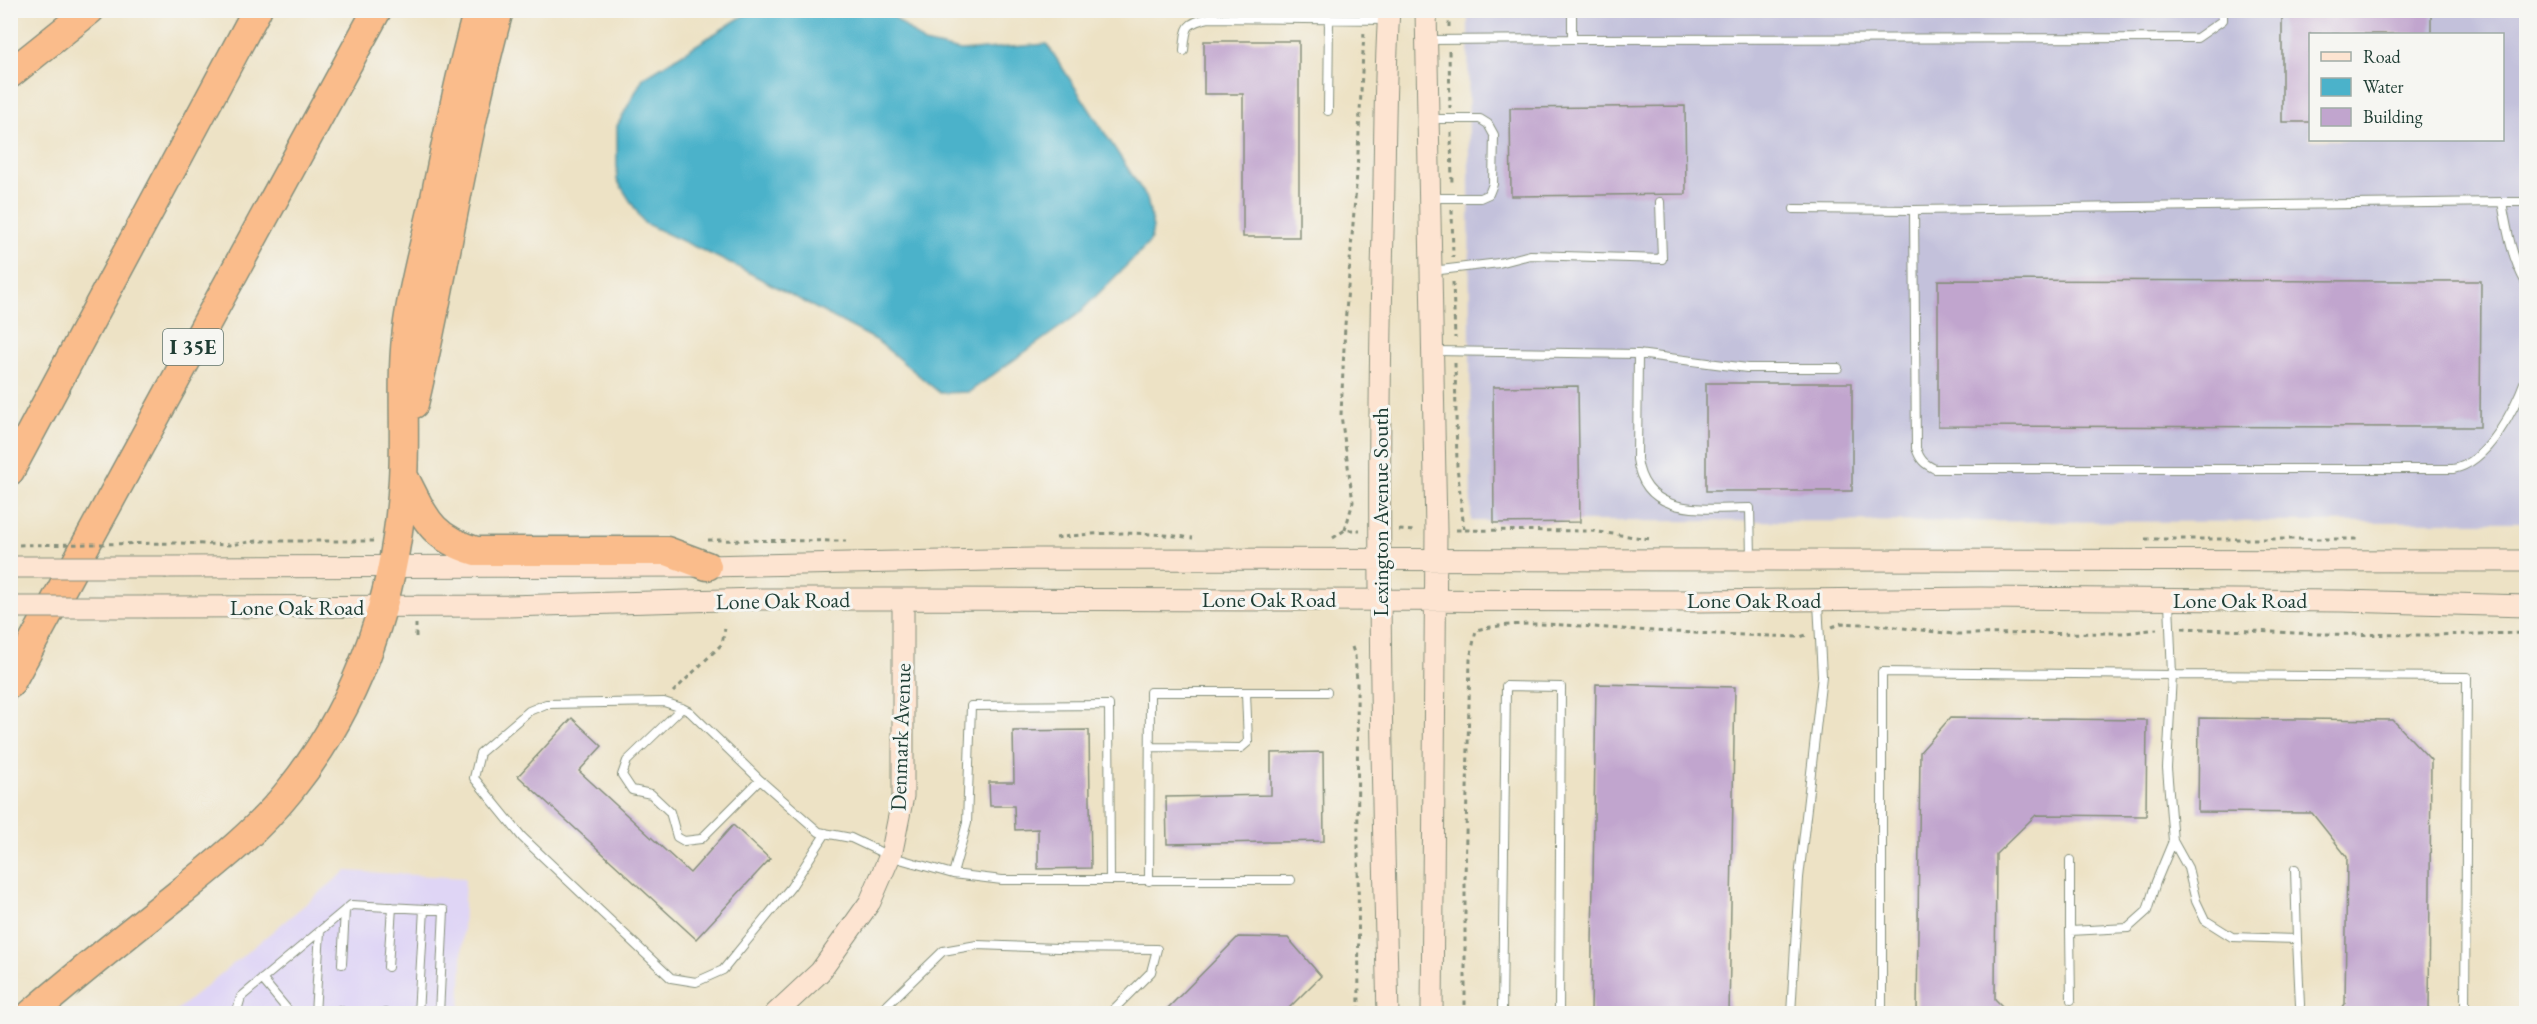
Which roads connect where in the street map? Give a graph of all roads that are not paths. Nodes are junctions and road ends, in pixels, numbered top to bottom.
1 (90, 10) edge
2 (257, 10) edge
3 (376, 10) edge
4 (478, 10) edge
5 (499, 10) edge
6 (1426, 10) edge
7 (1572, 10) edge
8 (2223, 10) edge
9 (1389, 15) edge
10 (1329, 19) junction
11 (1572, 39) junction
12 (1426, 40) junction
13 (1184, 51) dead end
14 (10, 74) edge
15 (1328, 111) dead end
16 (1427, 119) junction
17 (1429, 198) junction
18 (1660, 202) dead end
19 (2502, 202) junction
20 (2526, 202) edge
21 (1794, 209) dead end
22 (1914, 210) junction
23 (1430, 271) junction
24 (2526, 284) edge
25 (1434, 351) junction
26 (1638, 354) junction
27 (1838, 369) dead end
28 (2526, 378) edge
29 (403, 466) junction
30 (10, 471) edge
31 (1380, 560) junction
32 (1436, 560) junction
33 (1751, 561) junction
34 (2526, 561) edge
35 (707, 566) junction
36 (10, 567) edge
37 (392, 568) junction
38 (903, 599) junction
39 (1380, 599) junction
40 (1436, 599) junction
41 (1818, 600) junction
42 (2169, 600) junction
43 (2526, 606) edge
44 (10, 607) edge
45 (382, 607) junction
46 (2172, 675) junction
47 (10, 684) edge
48 (1327, 692) dead end
49 (1246, 693) junction
50 (682, 708) junction
51 (1150, 747) junction
52 (760, 780) junction
53 (826, 833) junction
54 (2173, 841) junction
55 (889, 856) junction
56 (2070, 860) dead end
57 (2295, 869) dead end
58 (953, 874) junction
59 (1110, 879) junction
60 (1291, 880) dead end
61 (1149, 881) junction
62 (392, 907) junction
63 (423, 909) junction
64 (345, 910) junction
65 (320, 931) junction
66 (2070, 931) junction
67 (2297, 939) junction
68 (342, 964) dead end
69 (388, 967) dead end
70 (262, 979) junction
71 (2072, 1000) dead end
72 (2300, 1005) dead end
73 (31, 1014) edge
74 (236, 1014) edge
75 (291, 1014) edge
76 (315, 1014) edge
77 (418, 1014) edge
78 (439, 1014) edge
79 (775, 1014) edge
80 (878, 1014) edge
81 (1109, 1014) edge
82 (1388, 1014) edge
83 (1432, 1014) edge
84 (1502, 1014) edge
85 (1559, 1014) edge
86 (1791, 1014) edge
87 (1881, 1014) edge
88 (2465, 1014) edge

1 - 14 highway
2 - 30 highway
3 - 47 highway, I 35E
4 - 29 highway
5 - 29 highway
6 - 12 main road
7 - 11 lane
8 - 11 lane
9 - 10 lane
9 - 31 main road, Lexington Avenue South
10 - 13 lane
10 - 15 lane
11 - 12 lane
12 - 16 main road
16 - 17 main road
16 - 17 lane
17 - 23 main road
18 - 23 lane
19 - 20 lane
19 - 22 lane
19 - 24 lane
21 - 22 lane
22 - 28 lane
23 - 25 main road
25 - 26 lane
25 - 32 main road
26 - 27 lane
26 - 33 lane
29 - 35 highway
29 - 37 highway
31 - 32 main road, Lone Oak Road
31 - 35 main road, Lone Oak Road
31 - 39 main road, Lexington Avenue South
32 - 33 main road, Lone Oak Road
32 - 40 main road
33 - 34 main road, Lone Oak Road
35 - 37 main road, Lone Oak Road
36 - 37 main road, Lone Oak Road, bridge
37 - 45 highway
38 - 39 main road, Lone Oak Road
38 - 45 main road, Lone Oak Road
38 - 55 main road, Denmark Avenue
39 - 40 main road, Lone Oak Road
39 - 82 main road, Lexington Avenue South
40 - 41 main road, Lone Oak Road
40 - 83 main road
41 - 42 main road, Lone Oak Road
41 - 86 lane
42 - 43 main road, Lone Oak Road
42 - 46 lane
44 - 45 main road, Lone Oak Road, bridge
45 - 73 highway
46 - 54 lane
46 - 87 lane
46 - 88 lane
48 - 49 lane
49 - 51 lane
49 - 51 lane
50 - 52 lane
50 - 52 lane
50 - 53 lane
51 - 61 lane
52 - 53 lane
53 - 55 lane
54 - 66 lane
54 - 67 lane
55 - 58 lane
55 - 79 main road, Denmark Avenue
56 - 66 lane
57 - 67 lane
58 - 59 lane
58 - 59 lane
59 - 61 lane
60 - 61 lane
62 - 63 lane
62 - 64 lane
62 - 69 lane
63 - 77 lane
63 - 78 lane
64 - 65 lane
64 - 68 lane
65 - 70 lane
65 - 76 lane
66 - 71 lane
67 - 72 lane
70 - 74 lane
70 - 75 lane
80 - 81 lane
84 - 85 lane

